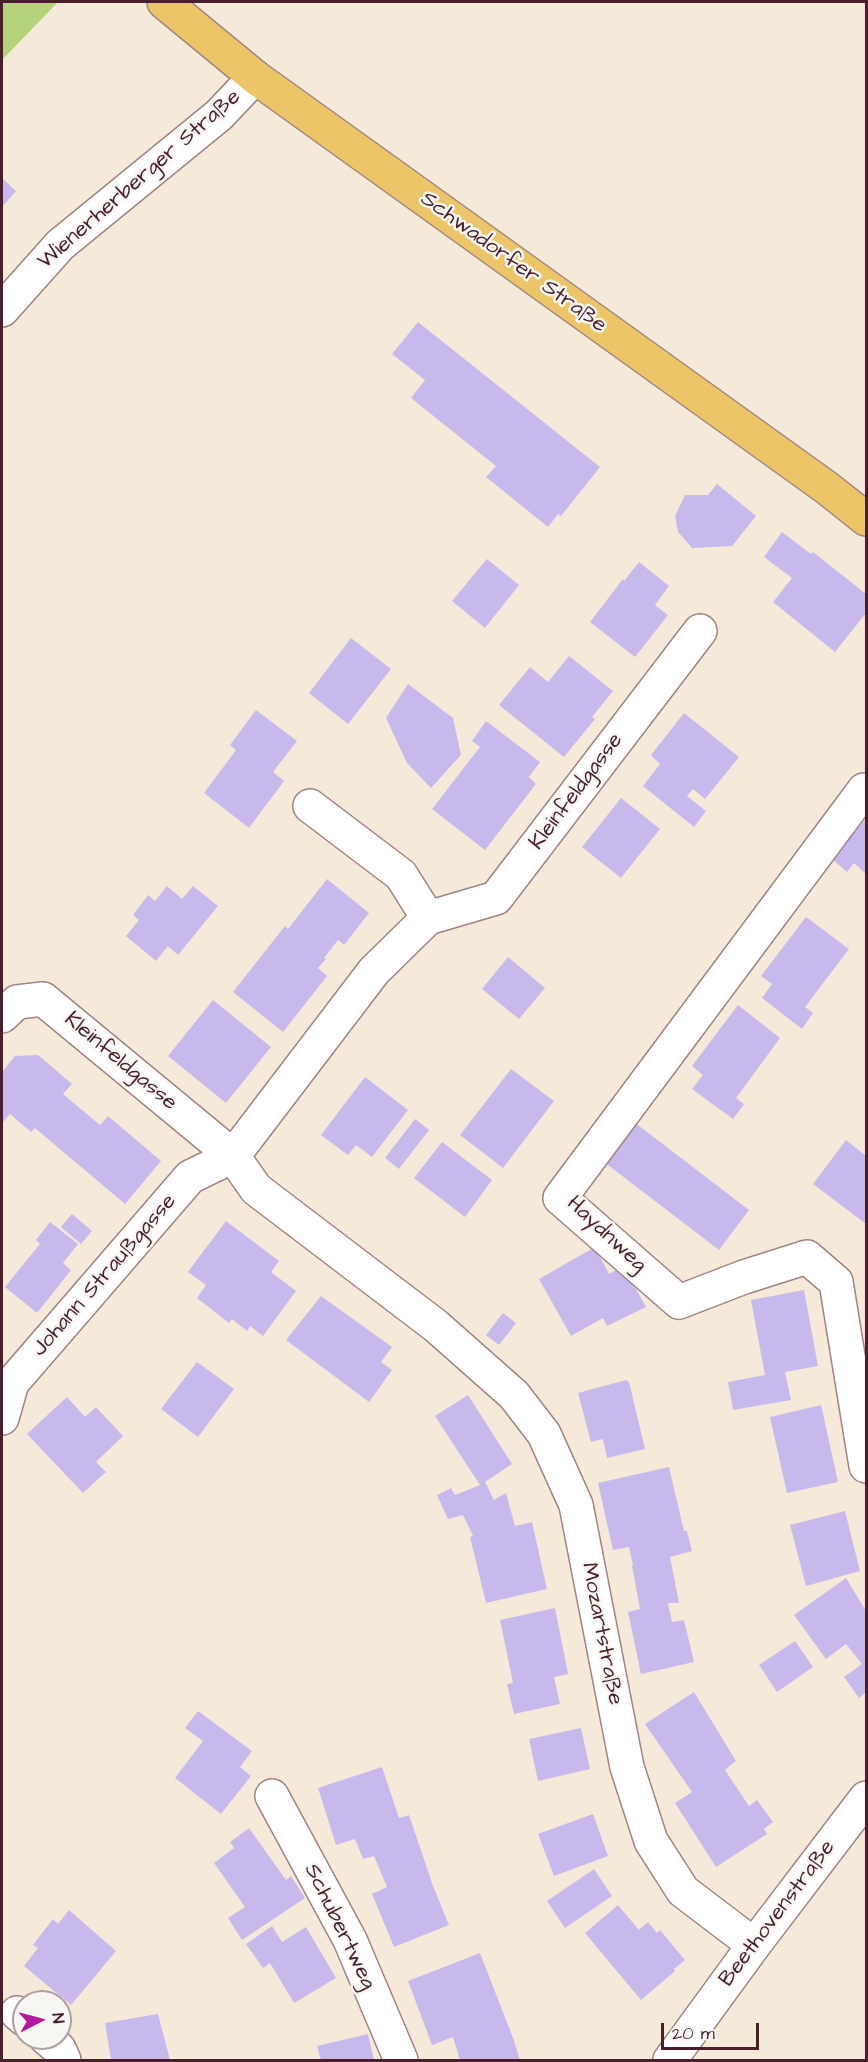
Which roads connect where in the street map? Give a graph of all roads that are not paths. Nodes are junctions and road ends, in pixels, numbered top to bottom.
1 (164, 2) edge
2 (255, 77) junction
3 (2, 310) edge
4 (867, 519) edge
5 (700, 631) dead end
6 (867, 792) edge
7 (310, 806) dead end
8 (428, 918) junction
9 (2, 1016) edge
10 (233, 1156) junction
11 (436, 1326) joint
12 (7, 1379) edge
13 (2, 1418) edge
14 (867, 1466) edge
15 (272, 1796) dead end
16 (867, 1798) edge
17 (754, 1945) junction
18 (401, 2061) edge
19 (670, 2061) edge

1 - 2 main road, Schwadorfer Straße
2 - 3 street, Wienerherberger Straße
2 - 4 main road, Schwadorfer Straße
5 - 8 street, Kleinfeldgasse
6 - 14 street, Haydnweg
7 - 8 street
8 - 10 street, Kleinfeldgasse
9 - 10 street, Kleinfeldgasse
10 - 11 street, Kleinfeldgasse
10 - 12 street, Johann Straußgasse
11 - 17 street, Mozartstraße
12 - 13 street, Johann Straußgasse
15 - 18 street, Schubertweg
16 - 17 street, Beethovenstraße
17 - 19 street, Beethovenstraße

